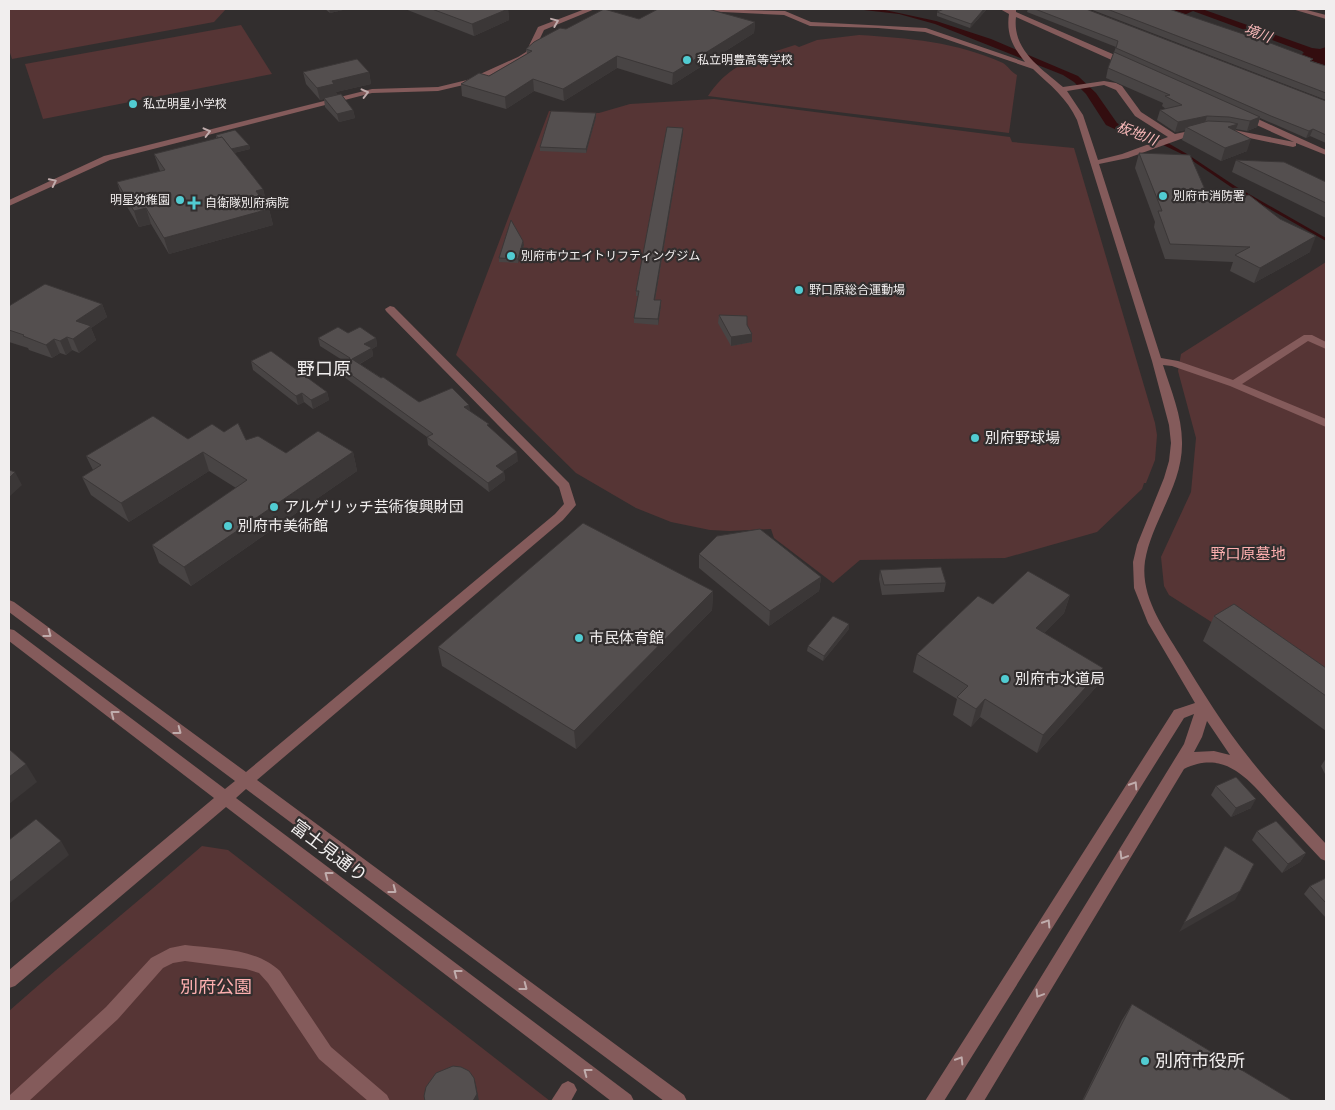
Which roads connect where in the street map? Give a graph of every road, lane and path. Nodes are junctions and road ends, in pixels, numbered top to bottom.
1 (590, 9) edge
2 (595, 9) edge
3 (702, 9) edge
4 (1299, 9) edge
5 (1010, 10) edge
6 (1326, 17) edge
7 (1036, 68) junction
8 (1138, 69) edge
9 (1065, 89) junction
10 (1237, 113) edge
11 (1170, 139) junction
12 (1309, 146) junction
13 (1326, 153) edge
14 (1094, 163) junction
15 (9, 202) edge
16 (390, 310) dead end
17 (1326, 346) edge
18 (1157, 361) junction
19 (1234, 384) junction
20 (1326, 424) edge
21 (9, 605) edge
22 (9, 634) edge
23 (1204, 706) junction
24 (1178, 766) junction
25 (1256, 777) junction
26 (246, 781) junction
27 (226, 798) junction
28 (1326, 854) edge
29 (9, 980) edge
30 (9, 1096) edge
31 (14, 1101) edge
32 (381, 1101) edge
33 (625, 1101) edge
34 (678, 1101) edge
35 (934, 1101) edge
36 (974, 1101) edge

1 - 2 street
15 -> 1 street
3 - 7 street
4 - 6 street
5 - 7 street
5 - 8 street
7 - 9 street
9 - 11 street
9 - 14 street
10 - 12 street
11 - 12 street
11 - 14 street
12 - 13 street
14 - 18 street
16 - 26 street
17 - 19 street
18 - 19 street
18 - 23 street
19 - 20 street
21 -> 26 street
27 -> 22 street, 富士見通り
23 - 24 street
23 - 25 street
35 -> 23 street
24 - 25 street
24 -> 36 street
25 - 28 street
26 - 27 street
26 -> 34 street
27 - 29 street
33 -> 27 street, 富士見通り
30 - 31 street
31 - 32 street

